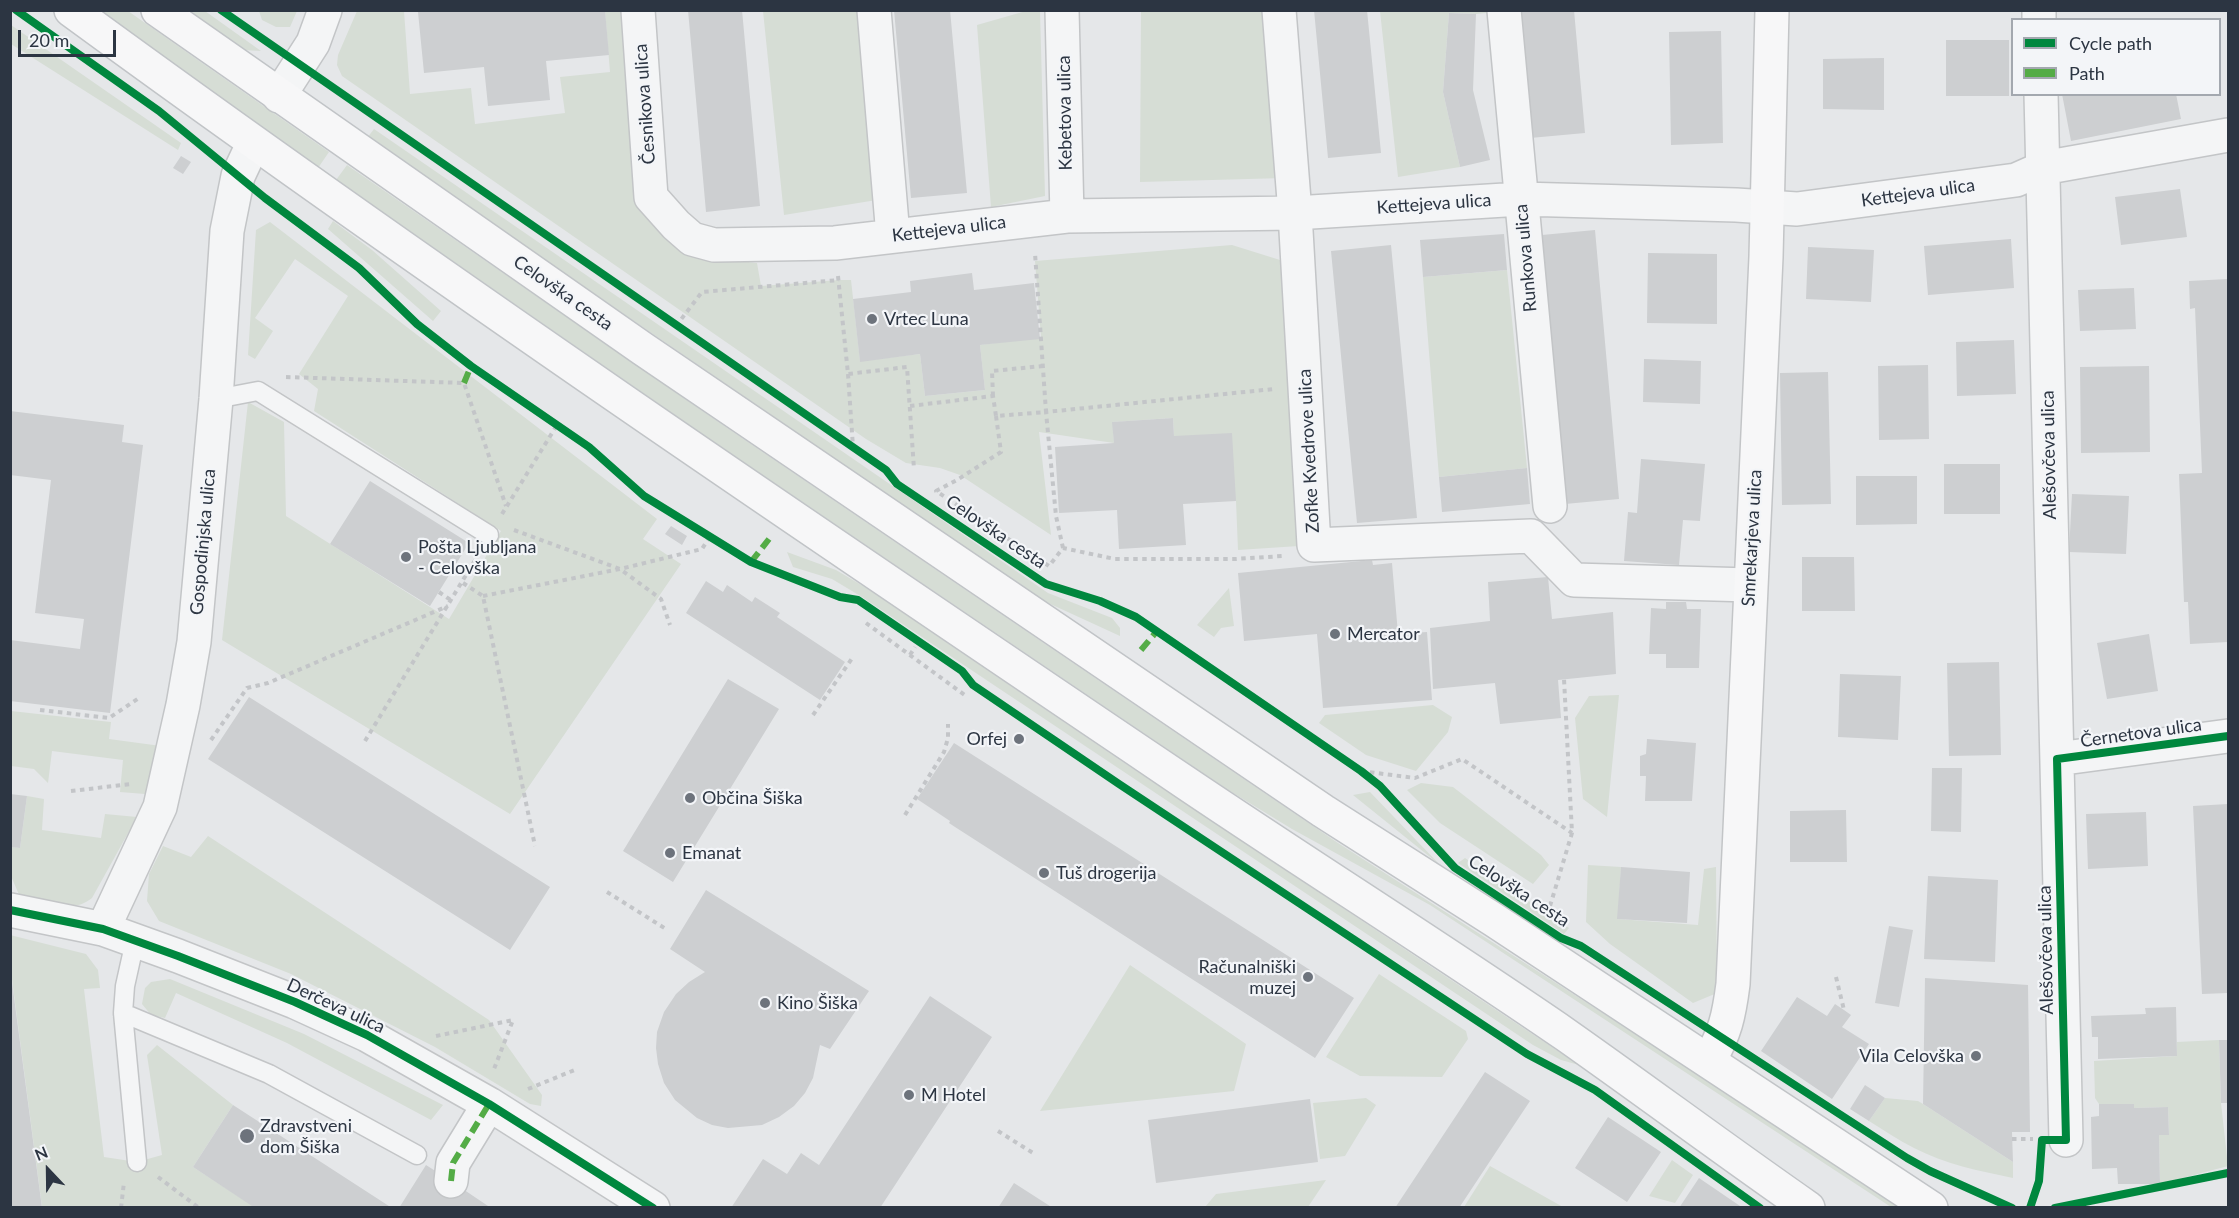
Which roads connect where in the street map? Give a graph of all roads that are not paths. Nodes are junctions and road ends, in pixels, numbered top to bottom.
1 (71, 10) edge
2 (158, 10) edge
3 (326, 10) edge
4 (638, 10) edge
5 (874, 10) edge
6 (1062, 10) edge
7 (1280, 10) edge
8 (1504, 10) edge
9 (1772, 10) edge
10 (279, 96) junction
11 (2041, 96) edge
12 (2229, 135) edge
13 (254, 144) junction
14 (2043, 168) junction
15 (651, 198) joint
16 (1521, 199) junction
17 (1767, 207) junction
18 (1295, 213) junction
19 (1067, 216) junction
20 (893, 236) junction
21 (216, 399) junction
22 (1550, 506) dead end
23 (493, 530) road end
24 (1750, 585) junction
25 (2229, 736) edge
26 (2057, 759) junction
27 (10, 910) edge
28 (103, 929) junction
29 (135, 941) junction
30 (123, 1013) junction
31 (1709, 1061) junction
32 (500, 1091) junction
33 (2050, 1140) road end
34 (417, 1155) dead end
35 (138, 1162) road end
36 (451, 1181) dead end
37 (653, 1208) edge
38 (1808, 1208) edge
39 (1931, 1208) edge

1 - 13 main road
2 - 10 main road, Celovška cesta
3 - 10 street
4 - 15 street, Česnikova ulica
5 - 20 street
6 - 19 street, Kebetova ulica
7 - 18 street, Zofke Kvedrove ulica
8 - 16 street, Runkova ulica
9 - 17 main road, Smrekarjeva ulica
10 - 31 main road, Celovška cesta
11 - 14 street, Alešovčeva ulica
12 - 14 street, Kettejeva ulica
13 - 21 street, Gospodinjska ulica
13 - 38 main road
14 - 17 street, Kettejeva ulica
14 - 26 street, Alešovčeva ulica
15 - 20 street, Kettejeva ulica
16 - 17 street, Kettejeva ulica
16 - 18 street, Kettejeva ulica
16 - 22 street, Runkova ulica
17 - 24 main road, Smrekarjeva ulica
18 - 19 street, Kettejeva ulica
18 - 24 street, Zofke Kvedrove ulica
19 - 20 street, Kettejeva ulica
21 - 23 lane
21 - 28 street, Gospodinjska ulica
24 - 31 main road, Smrekarjeva ulica
25 - 26 street, Černetova ulica
26 - 33 street, Alešovčeva ulica
27 - 28 street, Derčeva ulica
28 - 29 street, Derčeva ulica
29 - 30 lane
29 - 32 street, Derčeva ulica
30 - 34 lane
30 - 35 lane
31 - 39 main road, Celovška cesta
32 - 36 street
32 - 37 street, Derčeva ulica

